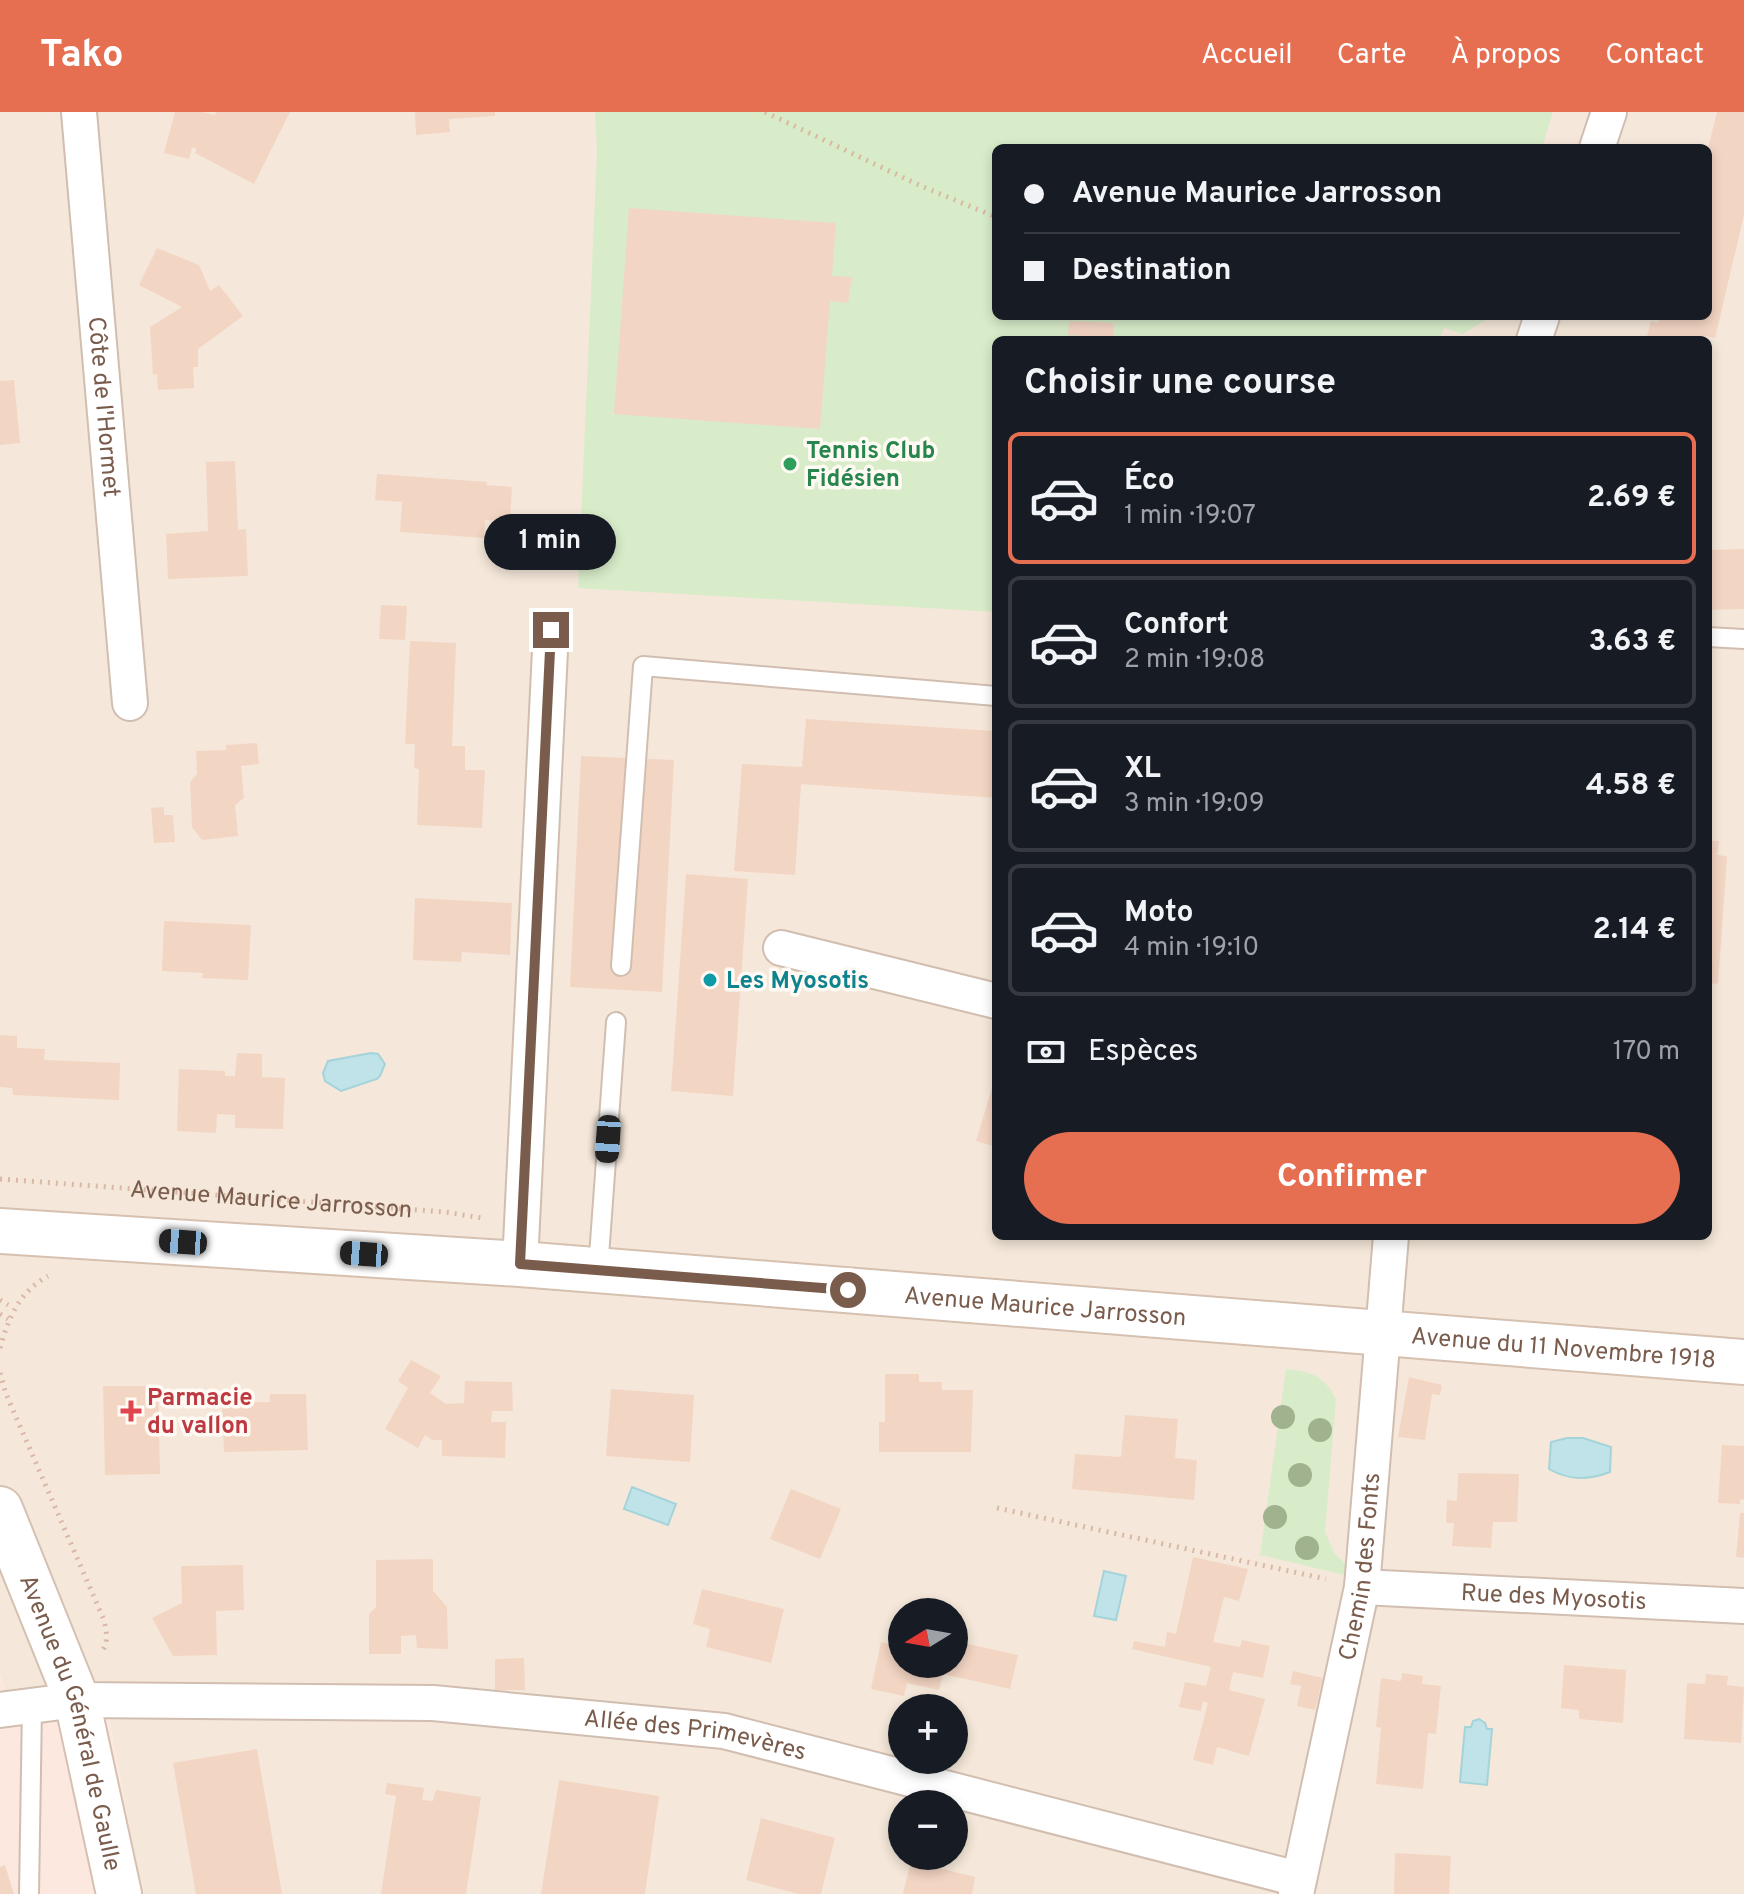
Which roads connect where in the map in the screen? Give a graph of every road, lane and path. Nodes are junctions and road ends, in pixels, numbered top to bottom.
1 (79, 112) edge
2 (765, 112) edge
3 (1609, 112) edge
4 (1598, 144) edge
5 (992, 215) edge
6 (551, 630) dead end
7 (1712, 637) edge
8 (1744, 639) edge
9 (992, 696) edge
10 (130, 703) dead end
11 (781, 948) dead end
12 (621, 966) dead end
13 (992, 1000) edge
14 (616, 1022) dead end
15 (0, 1179) edge
16 (0, 1231) edge
17 (1391, 1240) edge
18 (517, 1264) junction
19 (598, 1270) junction
20 (0, 1300) edge
21 (8, 1305) dead end
22 (0, 1314) edge
23 (1384, 1332) junction
24 (0, 1348) edge
25 (1744, 1362) edge
26 (997, 1508) dead end
27 (0, 1509) edge
28 (1362, 1587) junction
29 (1744, 1606) edge
30 (77, 1700) junction
31 (16, 1708) edge
32 (1297, 1886) edge
33 (29, 1894) edge
34 (119, 1894) edge

1 - 10 street, Côte de l'Hormet
2 - 5 path
3 - 4 street
6 - 18 street
7 - 8 lane
9 - 12 lane
11 - 13 street
14 - 19 lane
15 - 18 path, Avenue Maurice Jarrosson
16 - 18 street, Avenue Maurice Jarrosson
17 - 23 street, Chemin des Fonts
18 - 19 street, Avenue Maurice Jarrosson
19 - 23 street, Avenue Maurice Jarrosson
20 - 21 path
22 - 24 path
23 - 25 street, Avenue du 11 Novembre 1918
23 - 28 street, Chemin des Fonts
26 - 28 path
27 - 30 street, Avenue du Général de Gaulle
28 - 29 street, Rue des Myosotis
28 - 32 street, Chemin des Fonts
30 - 31 street, Allée des Primevères
30 - 32 street, Allée des Primevères
30 - 34 street, Avenue du Général de Gaulle
31 - 33 lane

